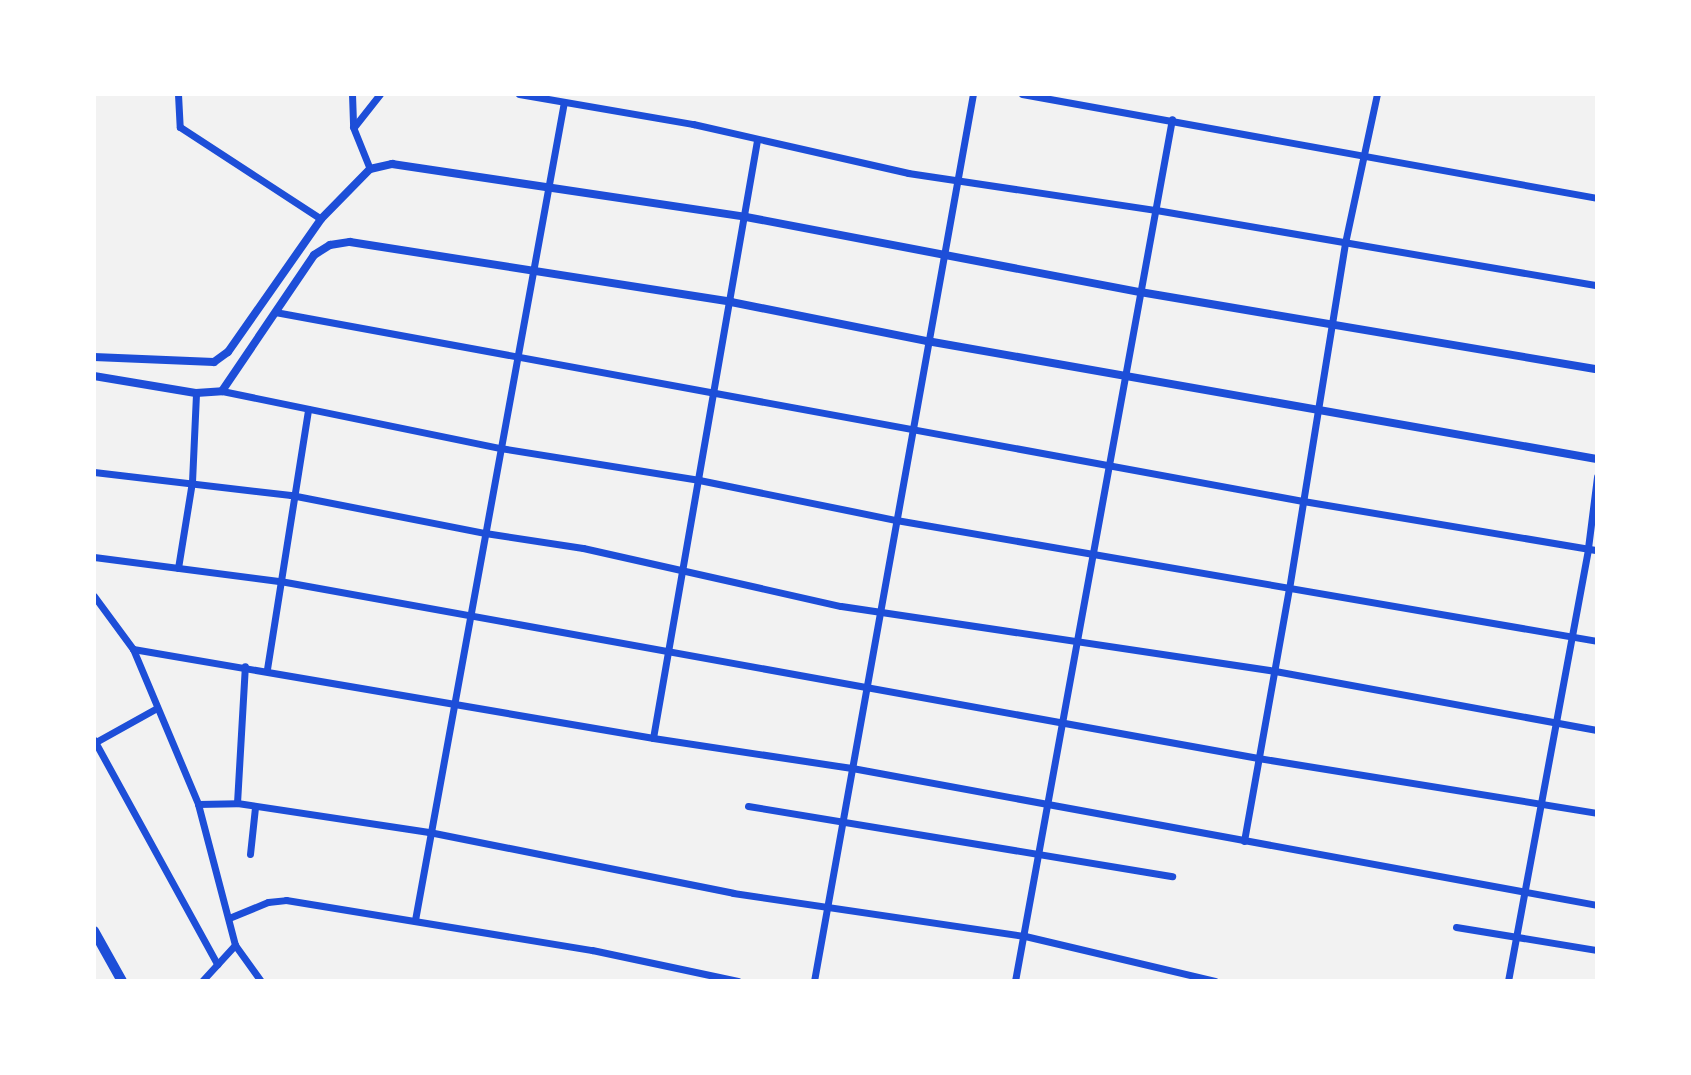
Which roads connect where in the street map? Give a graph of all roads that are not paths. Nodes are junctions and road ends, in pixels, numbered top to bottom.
1 (178, 94) edge
2 (352, 94) edge
3 (380, 94) edge
4 (519, 94) edge
5 (973, 94) edge
6 (1022, 94) edge
7 (1377, 94) edge
8 (564, 102) junction
9 (1172, 119) junction
10 (353, 127) junction
11 (757, 140) junction
12 (1363, 158) junction
13 (370, 169) junction
14 (958, 181) junction
15 (548, 187) junction
16 (1597, 198) edge
17 (1156, 210) junction
18 (746, 217) junction
19 (321, 219) junction
20 (1345, 243) junction
21 (942, 255) junction
22 (532, 272) junction
23 (1597, 285) edge
24 (1140, 292) junction
25 (731, 302) junction
26 (275, 312) junction
27 (1331, 324) junction
28 (927, 341) junction
29 (94, 357) edge
30 (516, 358) junction
31 (1597, 369) edge
32 (1124, 375) junction
33 (94, 376) edge
34 (222, 391) junction
35 (196, 393) junction
36 (715, 393) junction
37 (1317, 407) junction
38 (308, 409) junction
39 (911, 428) junction
40 (500, 448) junction
41 (1597, 459) edge
42 (1109, 465) junction
43 (94, 472) edge
44 (1597, 477) edge
45 (699, 480) junction
46 (192, 482) junction
47 (291, 495) junction
48 (1303, 501) junction
49 (896, 520) junction
50 (485, 533) junction
51 (1593, 549) edge
52 (1094, 552) junction
53 (94, 557) edge
54 (178, 568) junction
55 (685, 569) junction
56 (280, 581) junction
57 (1289, 589) junction
58 (94, 596) edge
59 (880, 613) junction
60 (469, 617) junction
61 (1571, 637) junction
62 (1597, 641) edge
63 (1076, 643) junction
64 (133, 649) junction
65 (670, 654) junction
66 (245, 666) junction
67 (267, 669) junction
68 (1275, 671) junction
69 (867, 688) junction
70 (453, 703) junction
71 (157, 708) junction
72 (1063, 723) junction
73 (1557, 723) junction
74 (1597, 730) edge
75 (653, 738) junction
76 (94, 742) edge
77 (1258, 758) junction
78 (852, 768) junction
79 (237, 803) junction
80 (1049, 803) junction
81 (198, 804) junction
82 (748, 806) dead end
83 (1542, 806) junction
84 (255, 807) junction
85 (1597, 813) edge
86 (842, 821) junction
87 (429, 832) junction
88 (1244, 841) junction
89 (250, 854) dead end
90 (1041, 854) junction
91 (1172, 876) dead end
92 (1525, 892) junction
93 (1597, 905) edge
94 (827, 907) junction
95 (229, 918) junction
96 (415, 920) junction
97 (1456, 927) dead end
98 (94, 931) edge
99 (1025, 936) junction
100 (1516, 938) junction
101 (235, 945) junction
102 (1597, 950) edge
103 (217, 964) junction
104 (122, 981) edge
105 (202, 981) edge
106 (261, 981) edge
107 (738, 981) edge
108 (814, 981) edge
109 (1015, 981) edge
110 (1215, 981) edge
111 (1508, 981) edge

1 - 19 street
2 - 10 street
3 - 10 street
4 - 8 street
5 - 14 street
6 - 9 street
7 - 12 street
8 - 11 street
8 - 15 street
9 - 12 street
9 - 17 street
10 - 13 street
11 - 14 street
11 - 18 street
12 - 16 street
12 - 20 street
13 - 15 street
13 - 19 street
14 - 17 street
14 - 21 street
15 - 18 street
15 - 22 street
17 - 20 street
17 - 24 street
18 - 21 street
18 - 25 street
19 - 29 street
20 - 23 street
20 - 27 street
21 - 24 street
21 - 28 street
22 - 25 street
22 - 26 street
22 - 30 street
24 - 27 street
24 - 32 street
25 - 28 street
25 - 36 street
26 - 30 street
26 - 34 street
27 - 31 street
27 - 37 street
28 - 32 street
28 - 39 street
30 - 36 street
30 - 40 street
32 - 37 street
32 - 42 street
33 - 35 street
34 - 35 street
34 - 38 street
35 - 46 street
36 - 39 street
36 - 45 street
37 - 41 street
37 - 48 street
38 - 40 street
38 - 47 street
39 - 42 street
39 - 49 street
40 - 45 street
40 - 50 street
42 - 48 street
42 - 52 street
43 - 46 street
44 - 51 street
45 - 49 street
45 - 55 street
46 - 47 street
46 - 54 street
47 - 50 street
47 - 56 street
48 - 51 street
48 - 57 street
49 - 52 street
49 - 59 street
50 - 55 street
50 - 60 street
51 - 61 street
52 - 57 street
52 - 63 street
53 - 54 street
54 - 56 street
55 - 59 street
55 - 65 street
56 - 60 street
56 - 67 street
57 - 61 street
57 - 68 street
58 - 64 street
59 - 63 street
59 - 69 street
60 - 65 street
60 - 70 street
61 - 62 street
61 - 73 street
63 - 68 street
63 - 72 street
64 - 66 street
64 - 71 street
65 - 69 street
65 - 75 street
66 - 67 street
66 - 79 street
67 - 70 street
68 - 73 street
68 - 77 street
69 - 72 street
69 - 78 street
70 - 75 street
70 - 87 street
71 - 76 street
71 - 81 street
72 - 77 street
72 - 80 street
73 - 74 street
73 - 83 street
75 - 78 street
76 - 103 street
77 - 83 street
77 - 88 street
78 - 80 street
78 - 86 street
79 - 81 street
79 - 84 street
80 - 88 street
80 - 90 street
81 - 95 street
82 - 86 street
83 - 85 street
83 - 92 street
84 - 87 street
84 - 89 street
86 - 90 street
86 - 94 street
87 - 94 street
87 - 96 street
88 - 92 street
90 - 91 street
90 - 99 street
92 - 93 street
92 - 100 street
94 - 99 street
94 - 108 street
95 - 96 street
95 - 101 street
96 - 107 street
97 - 100 street
98 - 104 main road
99 - 109 street
99 - 110 street
100 - 102 street
100 - 111 street
101 - 103 street
101 - 106 street
103 - 105 street

